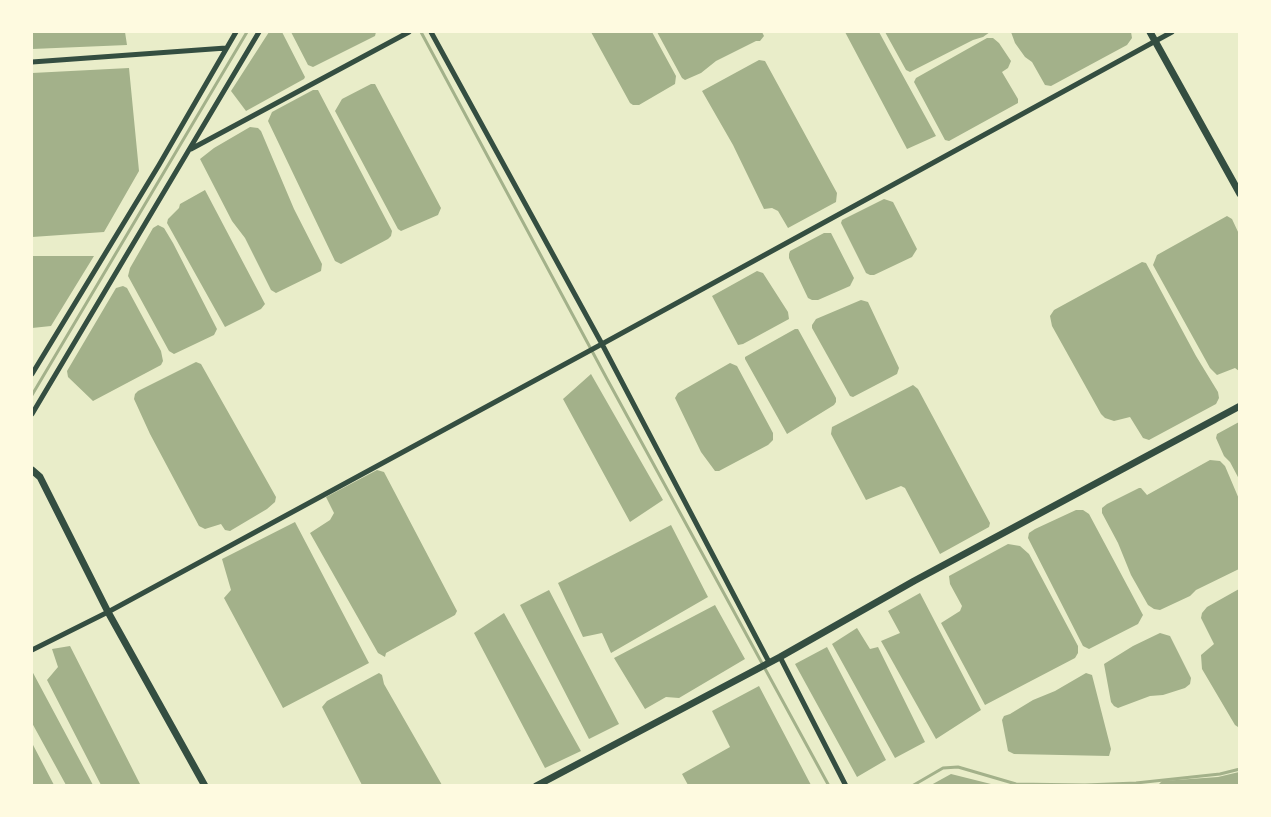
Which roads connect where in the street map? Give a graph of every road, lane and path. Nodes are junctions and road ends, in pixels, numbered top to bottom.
1 (236, 32) edge
2 (259, 32) edge
3 (409, 32) edge
4 (431, 32) edge
5 (1150, 32) edge
6 (1172, 32) edge
7 (1155, 41) junction
8 (226, 48) junction
9 (32, 62) edge
10 (188, 150) junction
11 (1239, 194) edge
12 (602, 344) junction
13 (32, 374) edge
14 (1239, 406) edge
15 (32, 414) edge
16 (32, 470) edge
17 (108, 612) junction
18 (32, 650) edge
19 (780, 657) junction
20 (769, 662) junction
21 (205, 786) edge
22 (536, 786) edge
23 (846, 786) edge

1 - 8 street
2 - 10 street
3 - 10 street
4 - 12 street
5 - 7 street
6 - 7 street
7 - 11 street
7 - 12 street
8 - 9 street
8 - 13 street
10 - 15 street
12 - 17 street
12 - 20 street
14 - 19 street
16 - 17 street
17 - 18 street
17 - 21 street
19 - 20 street
19 - 23 street
20 - 22 street

